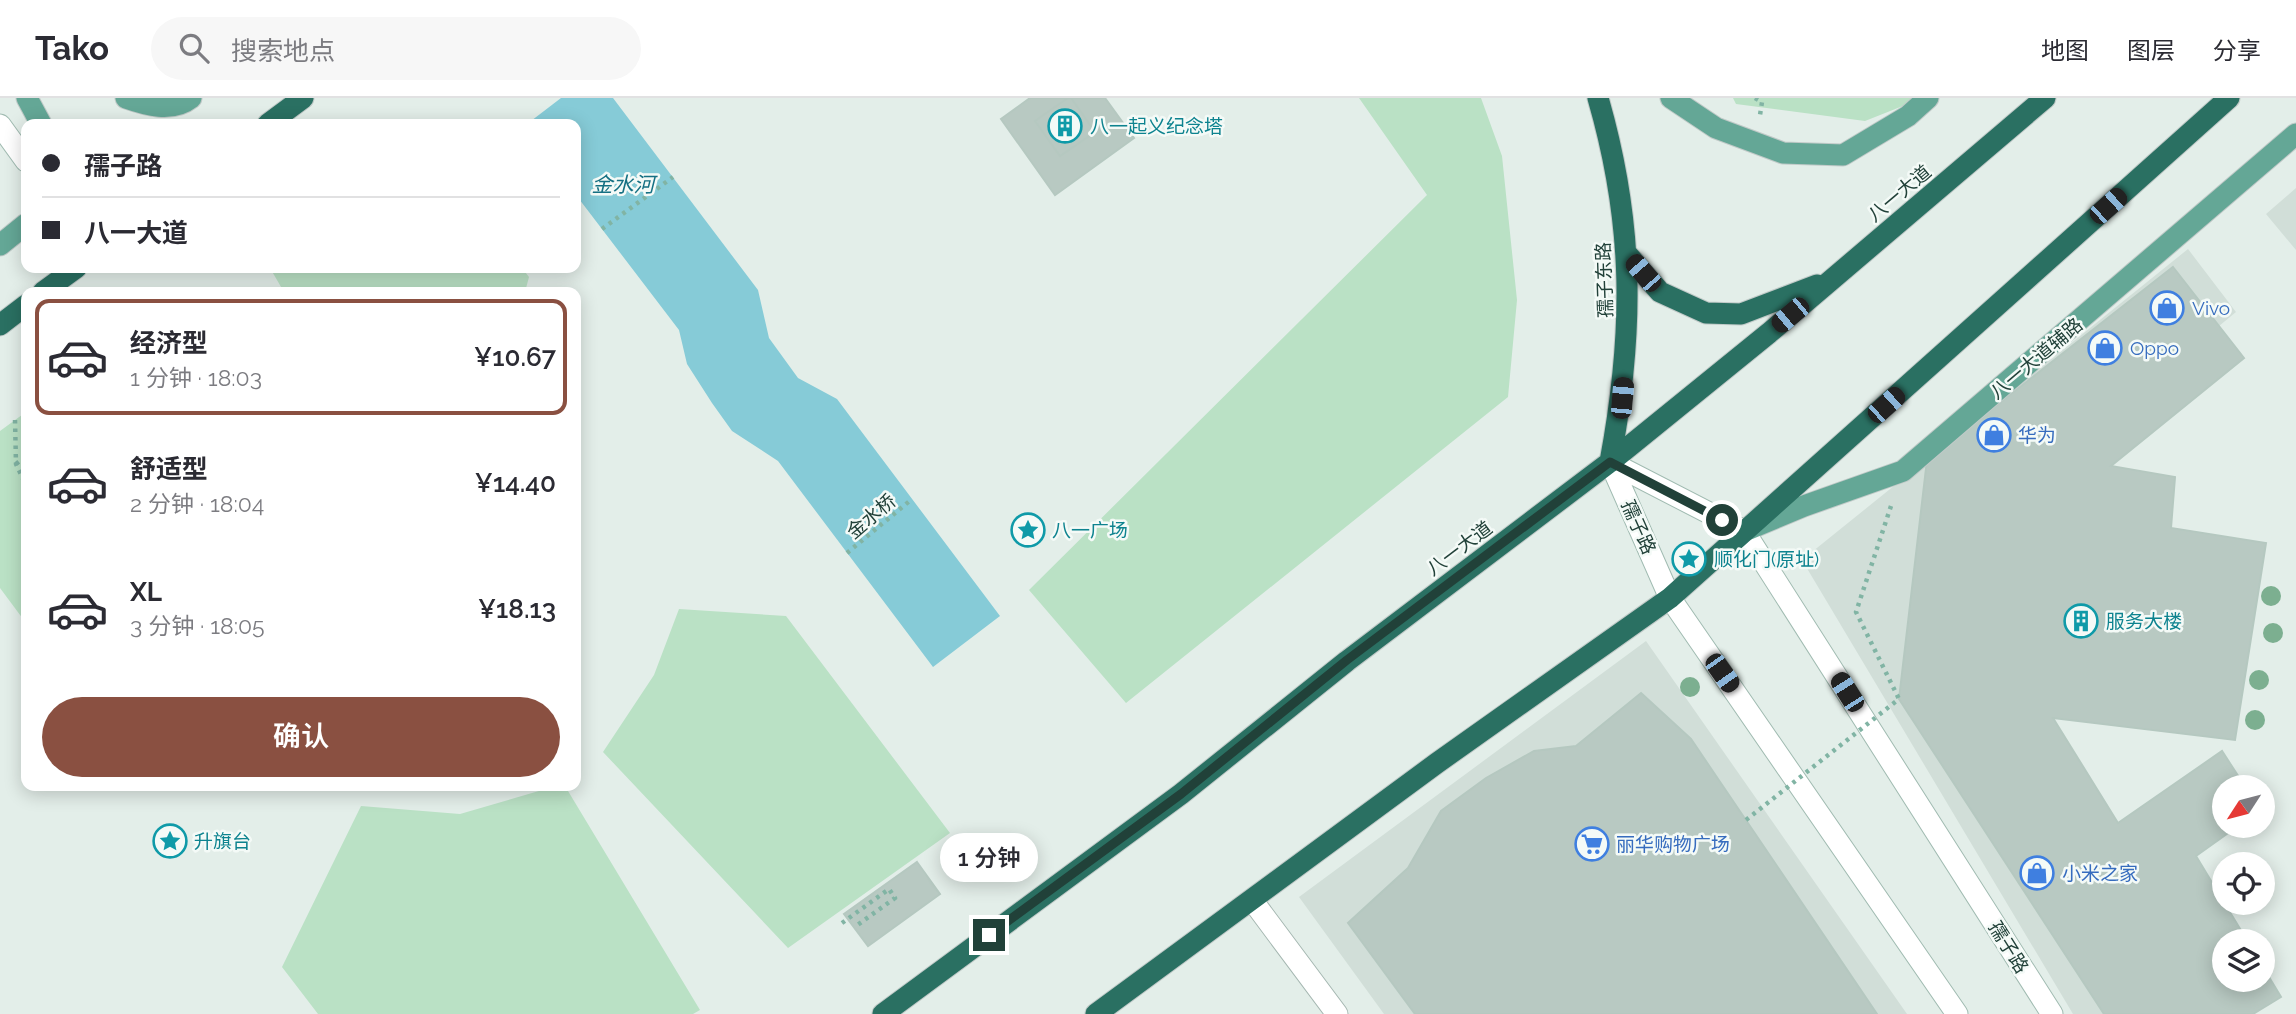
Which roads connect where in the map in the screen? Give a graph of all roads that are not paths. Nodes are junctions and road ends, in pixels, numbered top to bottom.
1 (27, 98) edge
2 (126, 98) edge
3 (303, 98) edge
4 (1598, 98) edge
5 (1671, 98) edge
6 (1928, 98) edge
7 (2045, 98) edge
8 (2230, 98) edge
9 (185, 100) edge
10 (38, 119) edge
11 (275, 119) edge
12 (0, 125) edge
13 (2296, 134) edge
14 (21, 154) edge
15 (21, 228) edge
16 (0, 245) edge
17 (1627, 254) junction
18 (69, 273) edge
19 (1832, 280) junction
20 (50, 287) edge
21 (21, 309) edge
22 (0, 324) edge
23 (1610, 462) junction
24 (1744, 531) junction
25 (1670, 598) junction
26 (1252, 900) junction
27 (883, 1014) edge
28 (1096, 1014) edge
29 (1337, 1014) edge
30 (1957, 1014) edge
31 (2052, 1014) edge

1 - 10 main road
2 - 9 main road
3 - 11 highway
4 - 17 highway, 孺子东路
5 - 6 main road
7 - 19 highway, 八一大道
8 - 24 highway
12 - 14 main road
13 - 24 main road, 八一大道辅路
15 - 16 main road
17 - 19 highway
17 - 23 highway, 孺子东路
18 - 20 highway
19 - 23 highway, 八一大道
21 - 22 highway
23 - 24 main road, 孺子路
23 - 25 main road, 孺子路
23 - 27 highway, 八一大道
24 - 25 highway
24 - 31 main road, 孺子路
25 - 26 highway
25 - 30 main road, 孺子路
26 - 28 highway
26 - 29 main road

